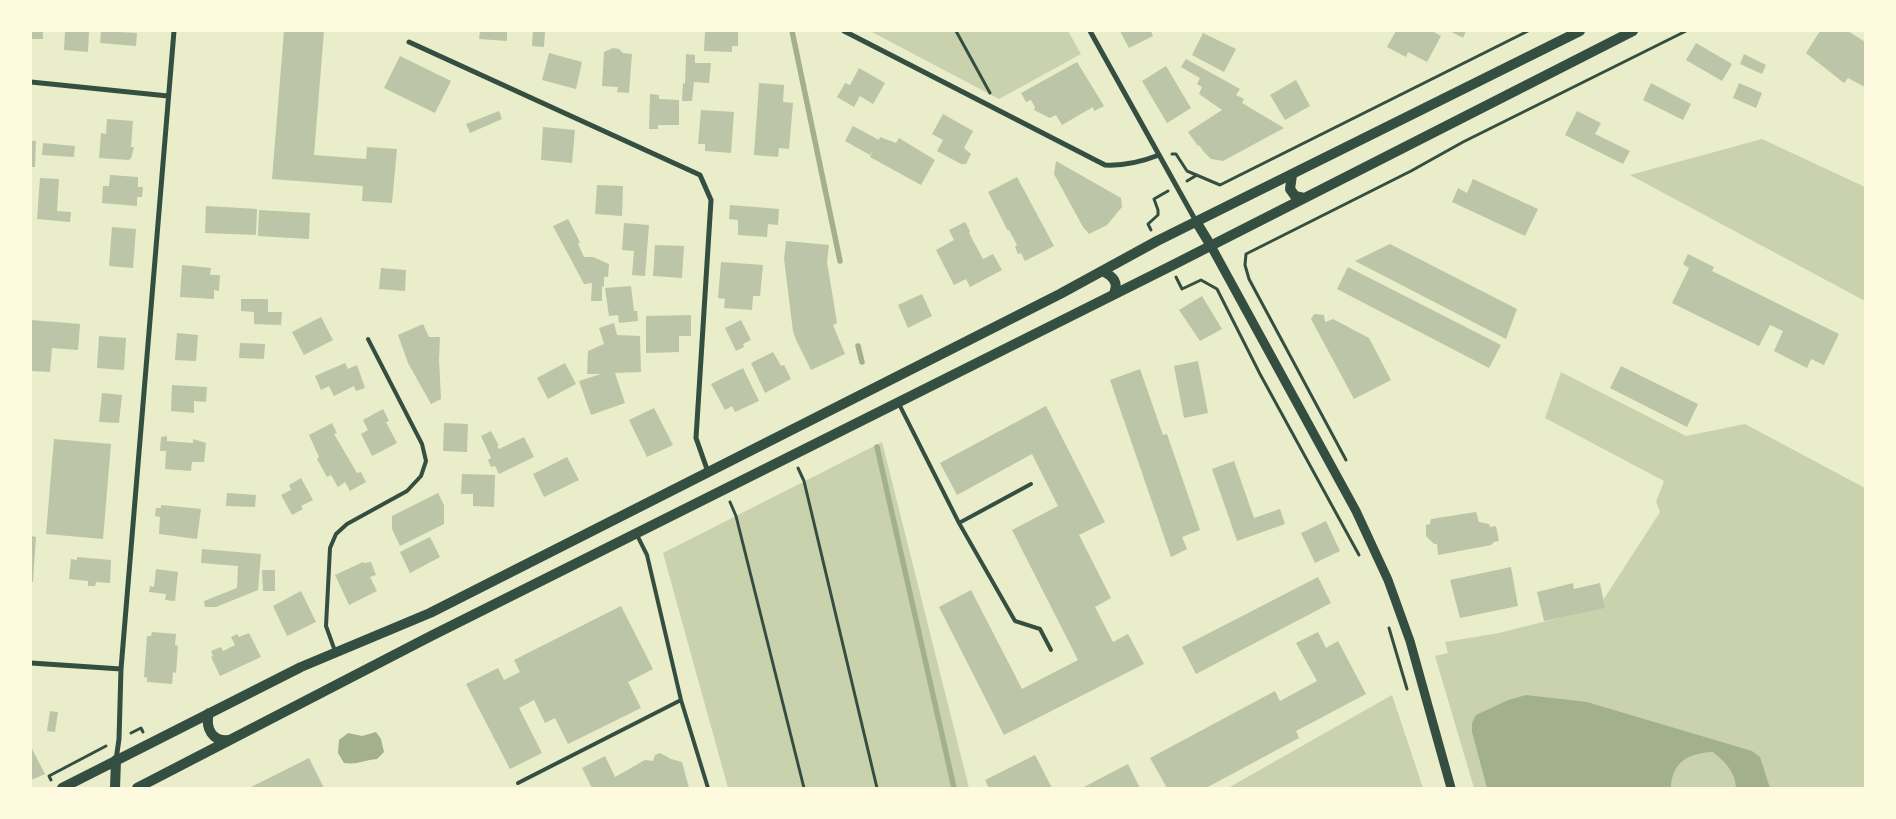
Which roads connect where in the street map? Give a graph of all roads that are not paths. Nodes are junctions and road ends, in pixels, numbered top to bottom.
1 (174, 31) edge
2 (844, 31) edge
3 (1090, 31) edge
4 (1580, 31) edge
5 (1633, 31) edge
6 (1565, 34) edge
7 (410, 42) dead end
8 (31, 82) edge
9 (168, 96) junction
10 (1159, 155) junction
11 (1292, 175) junction
12 (1304, 198) junction
13 (1197, 223) junction
14 (1210, 246) junction
15 (1102, 271) junction
16 (1113, 295) junction
17 (368, 339) dead end
18 (898, 402) junction
19 (708, 472) junction
20 (1031, 484) dead end
21 (959, 523) junction
22 (636, 533) junction
23 (1051, 650) dead end
24 (335, 652) junction
25 (31, 663) edge
26 (121, 669) junction
27 (681, 700) junction
28 (209, 713) junction
29 (230, 740) junction
30 (116, 760) junction
31 (518, 783) dead end
32 (62, 788) edge
33 (115, 788) edge
34 (137, 788) edge
35 (708, 788) edge
36 (1451, 788) edge

1 - 9 street
2 - 10 street
3 - 10 street
4 - 6 main road
5 - 12 main road
6 - 11 main road
7 - 19 street
8 - 9 street
9 - 26 street
10 - 13 street
11 - 12 main road
11 - 13 main road
12 - 14 main road
13 - 14 main road
13 - 15 main road
14 - 16 main road
14 - 36 street
15 - 16 main road
15 - 19 main road
16 - 18 main road
17 - 24 lane
18 - 21 lane
18 - 22 main road
19 - 24 main road
20 - 21 lane
21 - 23 lane
22 - 27 lane
22 - 29 main road
24 - 28 main road
25 - 26 street
26 - 30 street
27 - 31 lane
27 - 35 lane
28 - 29 main road
28 - 30 main road
29 - 34 main road
30 - 32 main road
30 - 33 main road

